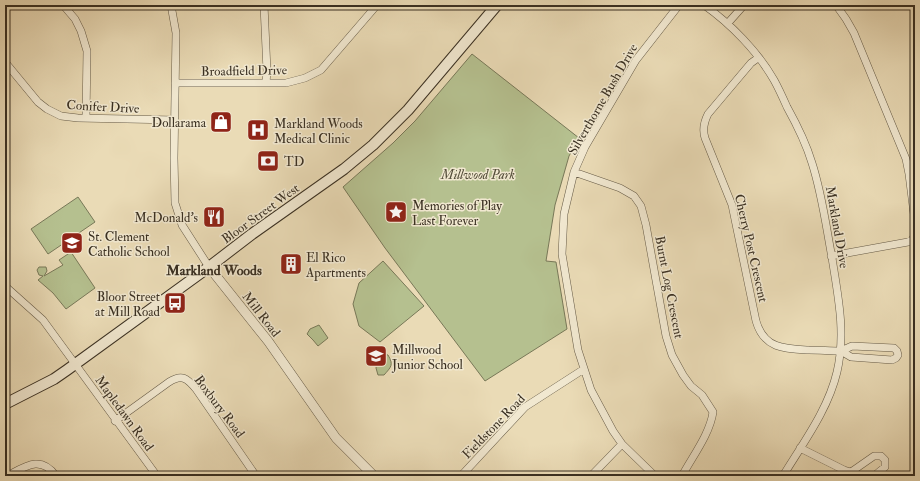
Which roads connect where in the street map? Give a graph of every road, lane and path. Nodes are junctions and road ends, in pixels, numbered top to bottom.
1 (63, 5) edge
2 (171, 5) edge
3 (264, 5) edge
4 (377, 5) edge
5 (497, 5) edge
6 (679, 5) edge
7 (704, 5) edge
8 (744, 5) edge
9 (836, 5) edge
10 (728, 23) junction
11 (758, 58) junction
12 (5, 62) edge
13 (175, 83) junction
14 (266, 83) junction
15 (86, 118) junction
16 (175, 120) junction
17 (574, 172) junction
18 (915, 222) edge
19 (915, 235) edge
20 (831, 256) junction
21 (209, 267) junction
22 (5, 286) edge
23 (841, 351) junction
24 (75, 364) junction
25 (584, 369) junction
26 (5, 404) edge
27 (115, 421) junction
28 (622, 444) junction
29 (800, 448) junction
30 (853, 474) edge
31 (371, 475) edge
32 (7, 476) edge
33 (56, 476) edge
34 (157, 476) edge
35 (256, 476) edge
36 (461, 476) edge
37 (591, 476) edge
38 (654, 476) edge
39 (682, 476) edge
40 (783, 476) edge
41 (874, 476) edge

1 - 15 street
2 - 13 street, Mill Road
3 - 14 street
4 - 14 street, Broadfield Drive
5 - 21 main road, Bloor Street West
6 - 17 street, Silverthorne Bush Drive
7 - 10 street, Markland Drive
8 - 10 street
9 - 18 street
10 - 11 street, Markland Drive
11 - 20 street, Markland Drive
11 - 23 street, Cherry Post Crescent
12 - 15 street, Conifer Drive
13 - 14 street, Broadfield Drive
13 - 16 street, Mill Road
15 - 16 street, Conifer Drive
16 - 21 street, Mill Road
17 - 25 street, Silverthorne Bush Drive
17 - 39 street, Burnt Log Crescent
19 - 20 street
20 - 23 street, Markland Drive
21 - 24 main road, Bloor Street West
21 - 31 street, Mill Road
22 - 24 street, Mapledawn Road
23 - 23 street
23 - 29 street, Markland Drive
24 - 26 main road, Bloor Street West
24 - 27 street, Mapledawn Road
25 - 28 street, Silverthorne Bush Drive
25 - 36 street, Fieldstone Road
27 - 34 street, Mapledawn Road
27 - 35 street, Boxbury Road
28 - 37 street
28 - 38 street, Silverthorne Bush Drive
29 - 30 street
29 - 40 street, Markland Drive
30 - 41 street
32 - 33 street

